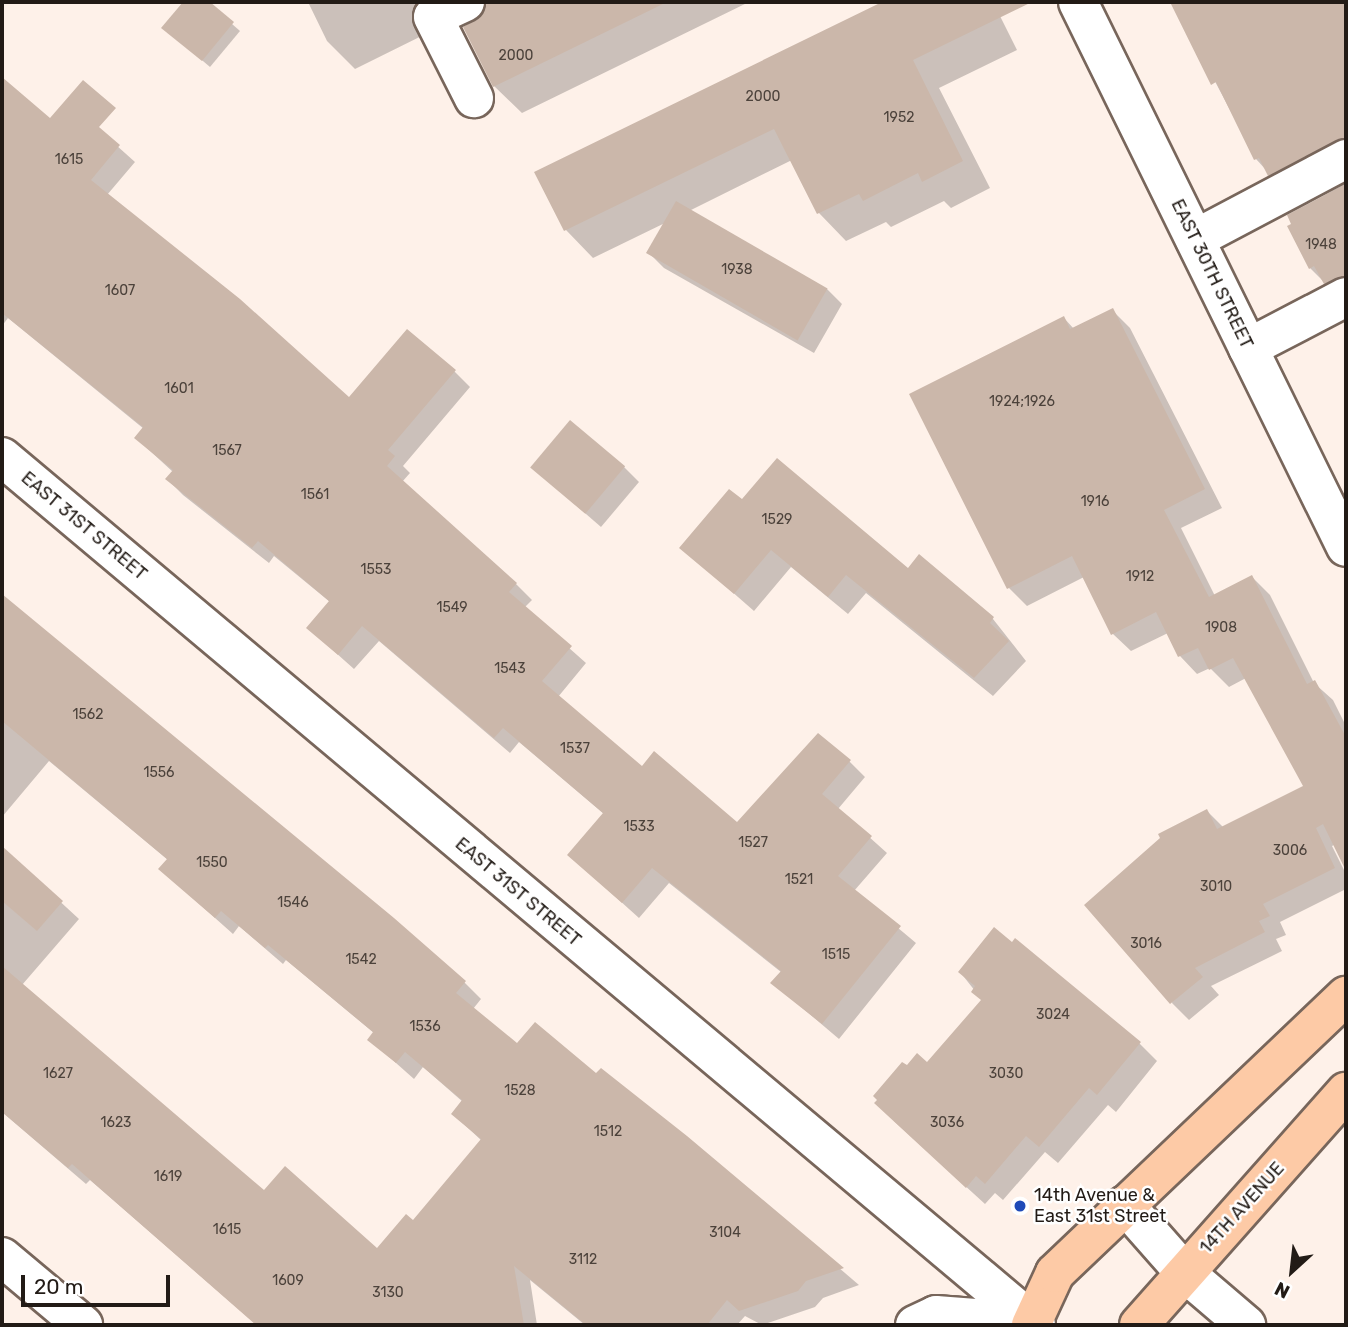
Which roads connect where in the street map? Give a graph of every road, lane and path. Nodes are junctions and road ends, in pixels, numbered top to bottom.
1 (465, 2) edge
2 (1078, 2) edge
3 (474, 98) dead end
4 (1346, 159) edge
5 (1195, 239) junction
6 (1346, 296) edge
7 (1248, 348) junction
8 (2, 457) edge
9 (1336, 498) edge
10 (1346, 547) edge
11 (1346, 996) edge
12 (1346, 1092) edge
13 (1125, 1205) junction
14 (2, 1257) edge
15 (1184, 1272) junction
16 (1033, 1324) edge
17 (83, 1325) edge
18 (915, 1325) edge
19 (1139, 1325) edge
20 (1246, 1325) edge

1 - 3 street
2 - 5 street, EAST 30TH STREET
4 - 5 street
5 - 7 street, EAST 30TH STREET
6 - 7 street
7 - 9 street, EAST 30TH STREET
8 - 16 street, EAST 31ST STREET
9 - 10 street, EAST 30TH STREET
11 - 13 main road
12 - 15 main road, 14TH AVENUE
13 - 15 street
13 - 16 main road
14 - 17 street
15 - 19 main road, 14TH AVENUE
15 - 20 street
16 - 18 street

